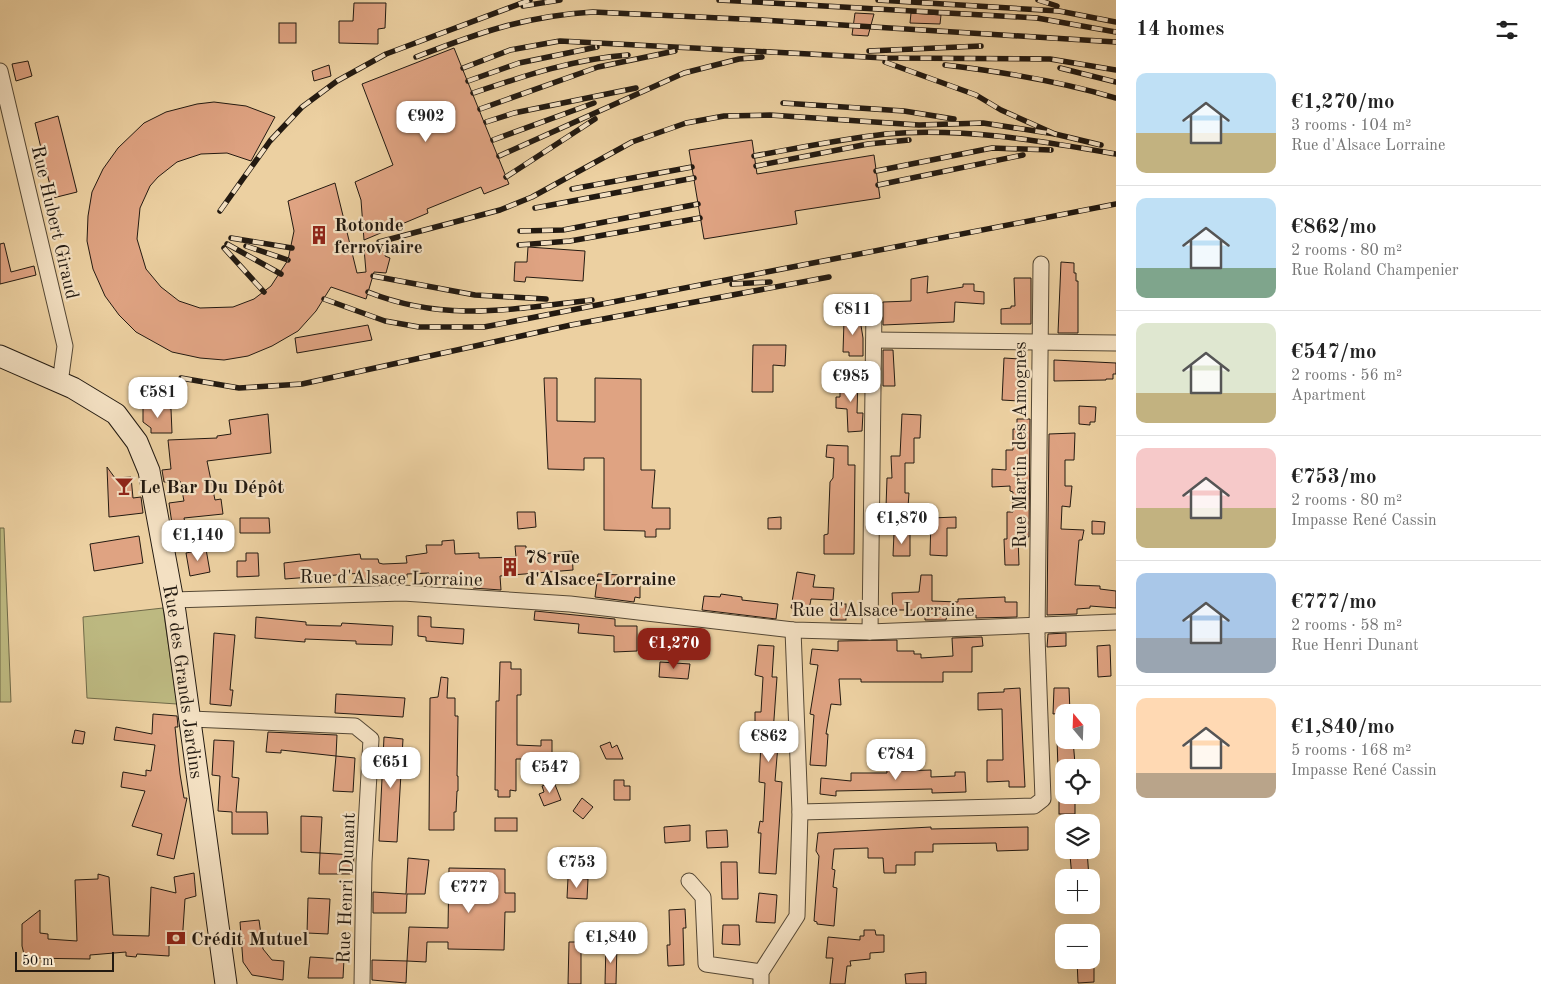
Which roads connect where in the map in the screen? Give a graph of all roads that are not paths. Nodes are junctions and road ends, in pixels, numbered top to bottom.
1 (0, 71) edge
2 (1041, 264) dead end
3 (874, 307) dead end
4 (874, 340) junction
5 (1039, 341) junction
6 (1116, 343) edge
7 (0, 356) edge
8 (60, 383) junction
9 (173, 600) junction
10 (1116, 622) edge
11 (1038, 627) junction
12 (793, 630) junction
13 (870, 632) junction
14 (191, 719) junction
15 (800, 812) junction
16 (689, 881) dead end
17 (761, 978) edge
18 (222, 979) edge
19 (362, 984) edge

1 - 8 street, Rue Hubert Giraud
2 - 5 street, Rue Martin des Amognes
3 - 4 street
4 - 5 street
4 - 13 street
5 - 6 street
5 - 11 street, Rue Martin des Amognes
7 - 8 main road, Rue des Grands Jardins
8 - 9 main road, Rue des Grands Jardins
9 - 12 street, Rue d'Alsace Lorraine
9 - 14 main road, Rue des Grands Jardins
10 - 11 street, Rue d'Alsace Lorraine
11 - 13 street, Rue d'Alsace Lorraine
11 - 15 street, Rue Martin des Amognes
12 - 13 street, Rue d'Alsace Lorraine
12 - 15 street
14 - 18 main road, Rue des Grands Jardins
14 - 19 street, Rue Henri Dunant
15 - 17 street
16 - 17 street

